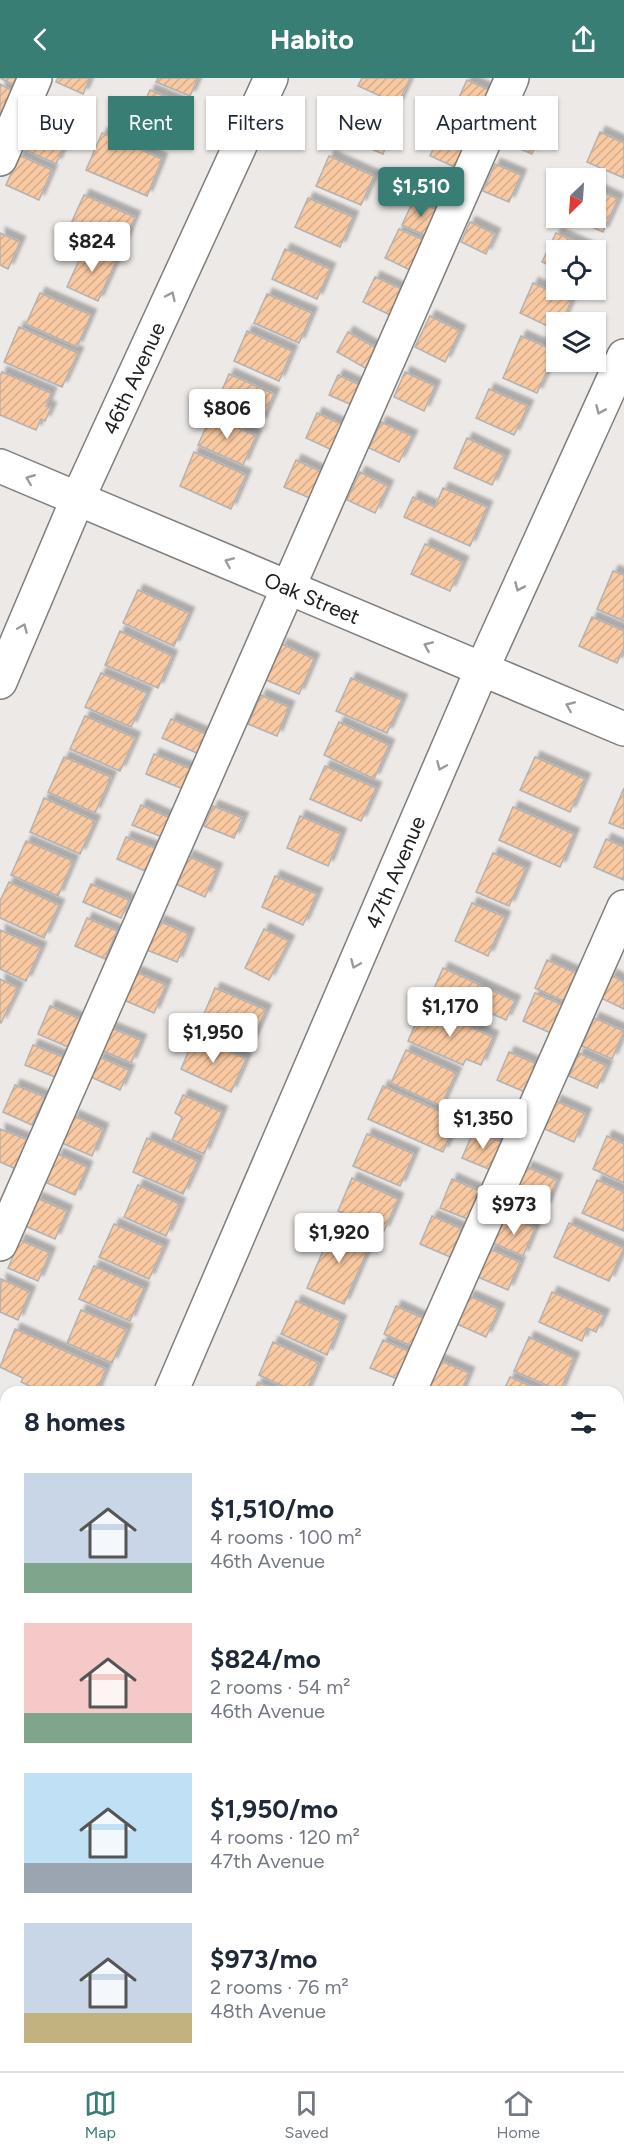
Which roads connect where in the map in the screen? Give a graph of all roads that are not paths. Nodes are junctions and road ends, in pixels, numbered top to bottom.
1 (35, 78) edge
2 (271, 78) edge
3 (512, 78) edge
4 (0, 159) edge
5 (624, 356) edge
6 (0, 466) edge
7 (78, 498) junction
8 (290, 588) junction
9 (482, 669) junction
10 (0, 681) edge
11 (624, 729) edge
12 (624, 907) edge
13 (0, 1244) edge
14 (174, 1386) edge
15 (412, 1386) edge

1 - 4 street
7 -> 2 street, 46th Avenue
3 - 8 street
5 -> 9 street, 47th Avenue
7 -> 6 street, Oak Street
8 -> 7 street, Oak Street
10 -> 7 street, 46th Avenue
9 -> 8 street, Oak Street
8 - 13 street
11 -> 9 street, Oak Street
9 -> 14 street, 47th Avenue
12 - 15 street

